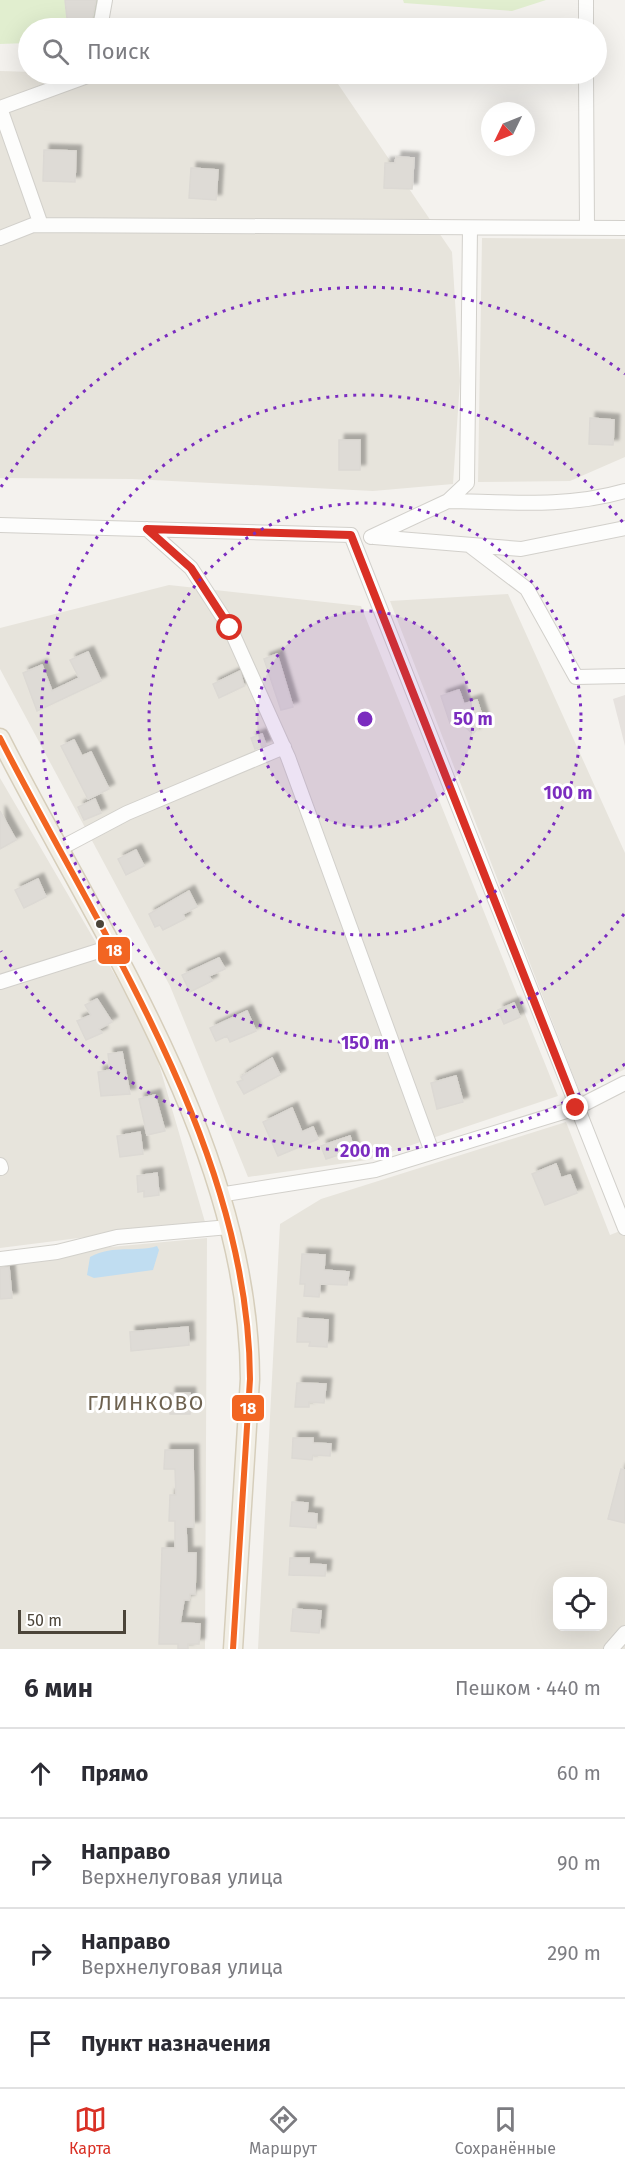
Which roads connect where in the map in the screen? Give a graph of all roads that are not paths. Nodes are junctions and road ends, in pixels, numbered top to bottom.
1 (105, 0) edge
2 (586, 0) edge
3 (102, 18) edge
4 (586, 18) edge
5 (66, 84) edge
6 (586, 84) edge
7 (41, 225) junction
8 (470, 228) junction
9 (587, 228) junction
10 (625, 228) edge
11 (0, 238) edge
12 (625, 491) edge
13 (448, 501) junction
14 (0, 525) edge
15 (625, 528) edge
16 (147, 529) junction
17 (351, 535) junction
18 (371, 537) junction
19 (469, 545) junction
20 (625, 676) edge
21 (0, 738) edge
22 (284, 747) junction
23 (59, 849) junction
24 (111, 947) junction
25 (0, 982) edge
26 (625, 1083) edge
27 (576, 1108) junction
28 (432, 1152) junction
29 (219, 1195) junction
30 (229, 1227) junction
31 (625, 1228) edge
32 (0, 1259) edge
33 (625, 1634) edge
34 (233, 1649) edge
35 (611, 1649) edge

1 - 3 street
2 - 4 street
5 - 7 street
6 - 9 street
7 - 8 street
7 - 11 street
8 - 9 street
8 - 13 street
9 - 10 street
12 - 13 street
13 - 18 street
14 - 16 street
15 - 19 street
16 - 17 street
16 - 22 street
17 - 18 street
17 - 27 street
18 - 19 street
19 - 20 street
21 - 23 main road
22 - 23 street
22 - 28 street
23 - 24 main road
24 - 25 street
24 - 29 main road
26 - 27 street
27 - 28 street
27 - 31 street
28 - 29 street
29 - 30 main road
30 - 32 street
30 - 34 main road
33 - 35 street

